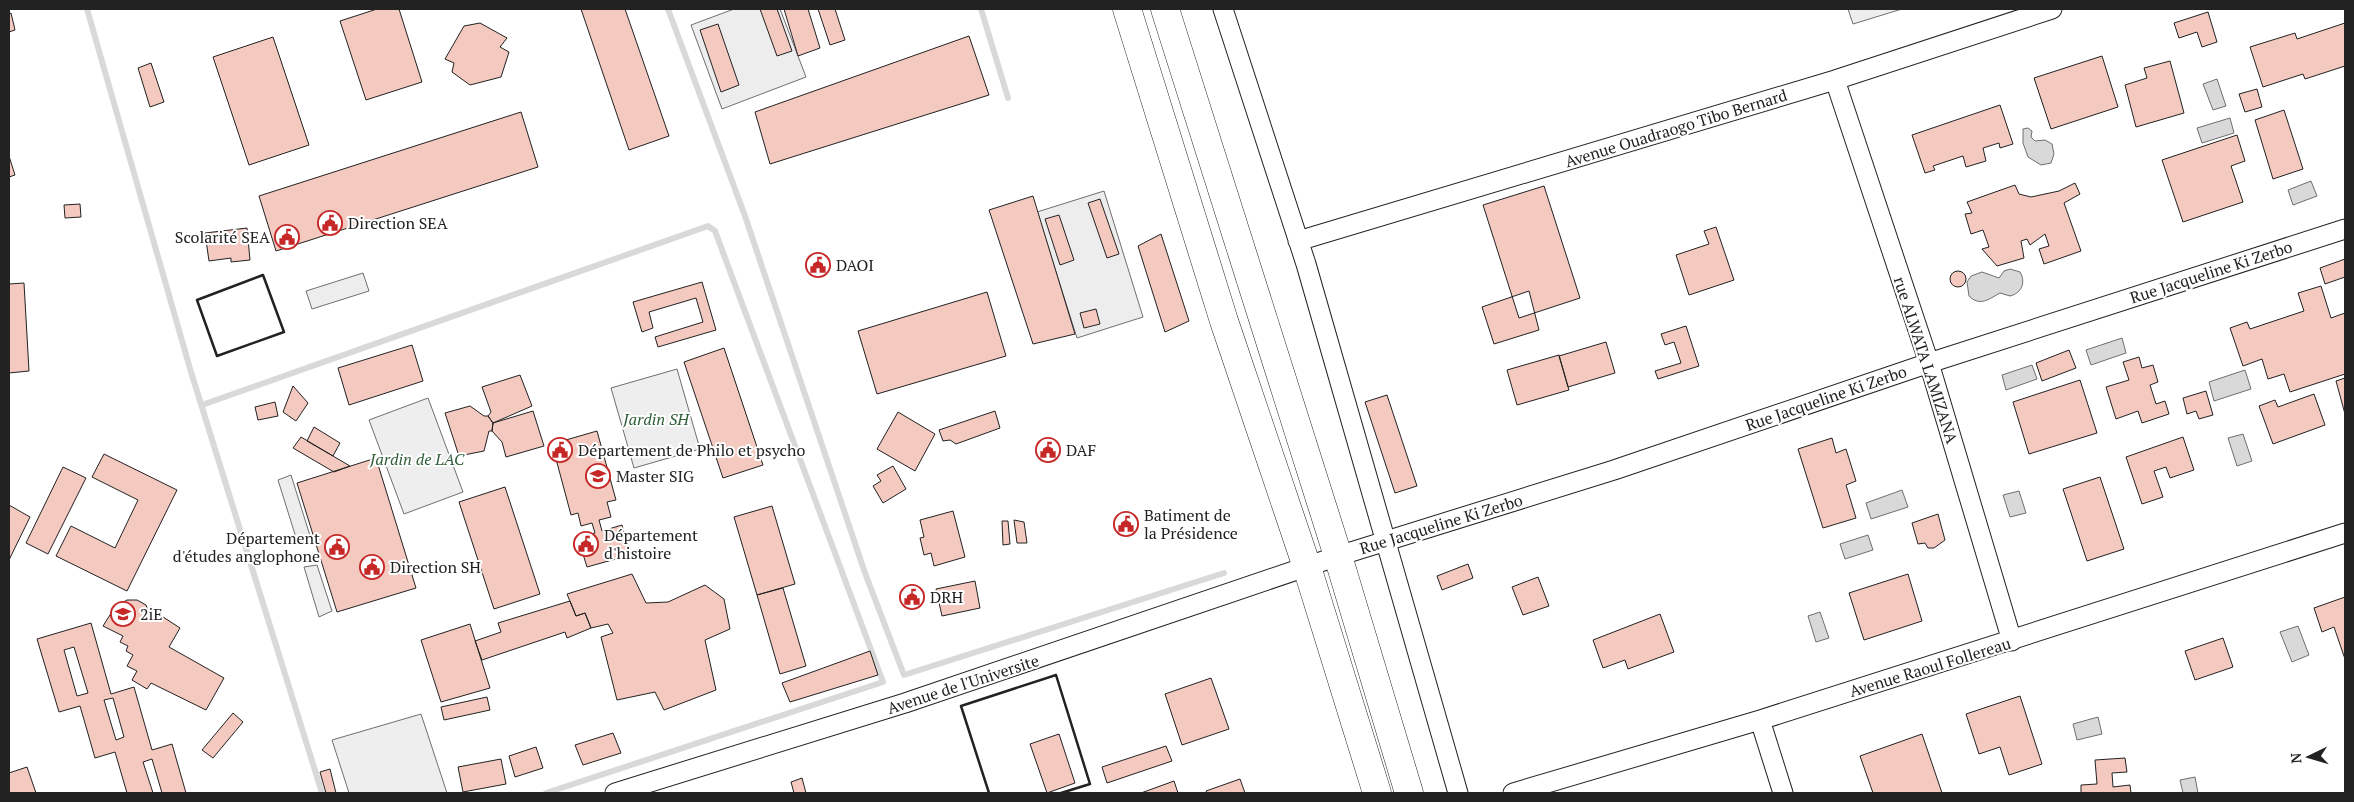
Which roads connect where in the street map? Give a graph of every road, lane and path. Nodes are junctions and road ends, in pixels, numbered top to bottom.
1 (1127, 9) edge
2 (1165, 9) edge
3 (1223, 9) edge
4 (2052, 9) edge
5 (1835, 80) junction
6 (2345, 229) edge
7 (1298, 241) junction
8 (1929, 363) junction
9 (2345, 533) edge
10 (1387, 542) junction
11 (1338, 556) junction
12 (1307, 567) junction
13 (2012, 641) junction
14 (1760, 720) junction
15 (615, 793) edge
16 (1376, 793) edge
17 (1409, 793) edge
18 (1458, 793) edge
19 (1513, 793) edge
20 (1783, 793) edge

1 - 12 main road
2 - 11 main road
3 - 7 street
4 - 5 street, Avenue Ouadraogo Tibo Bernard
5 - 7 street, Avenue Ouadraogo Tibo Bernard
5 - 8 street, rue ALWATA LAMIZANA
6 - 8 street, Rue Jacqueline Ki Zerbo
7 - 10 street
8 - 10 street, Rue Jacqueline Ki Zerbo
8 - 13 street, rue ALWATA LAMIZANA
9 - 13 street, Avenue Raoul Follereau
10 - 11 street, Rue Jacqueline Ki Zerbo
10 - 18 street
11 - 12 street, Rue Jacqueline Ki Zerbo
11 - 17 main road
12 - 15 street, Avenue de l'Universite
12 - 16 main road
13 - 14 street, Avenue Raoul Follereau
14 - 19 street, Avenue Raoul Follereau
14 - 20 street

